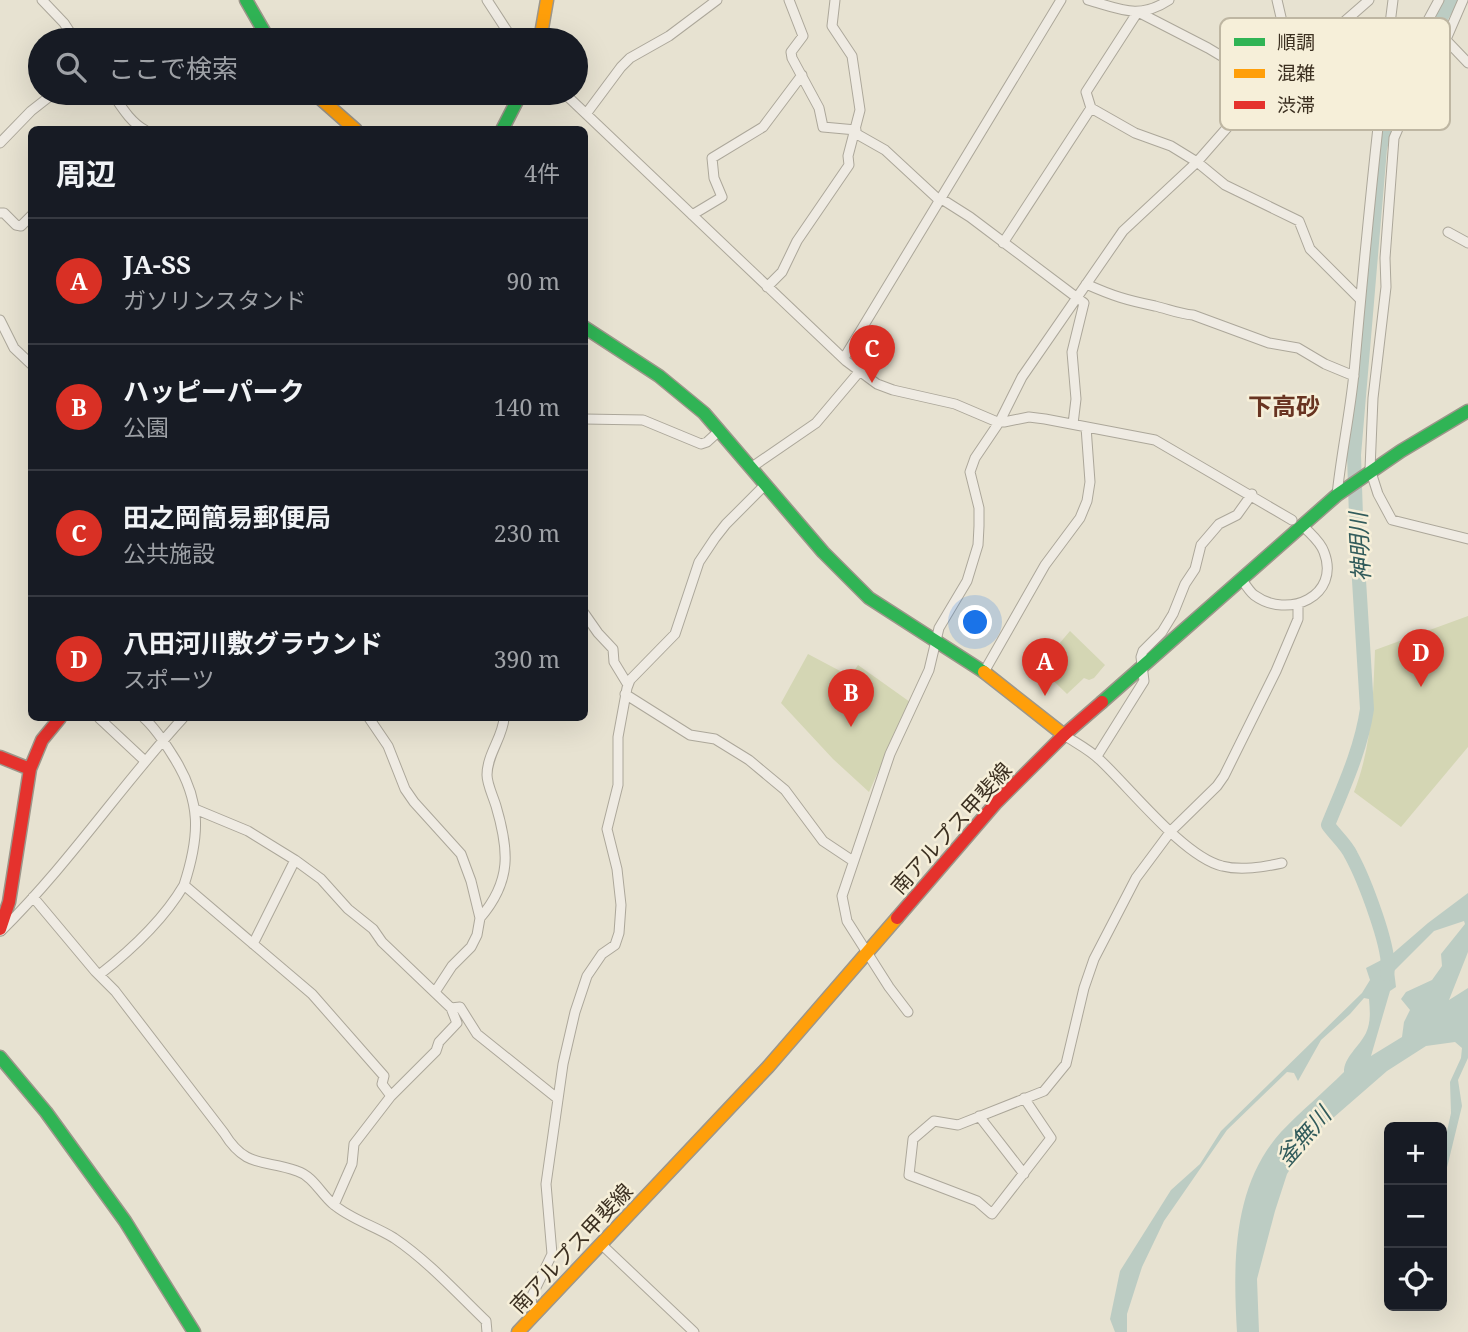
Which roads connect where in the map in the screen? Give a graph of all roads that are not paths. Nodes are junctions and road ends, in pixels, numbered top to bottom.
1 (42, 0) edge
2 (246, 0) edge
3 (486, 0) edge
4 (547, 0) edge
5 (717, 0) edge
6 (789, 0) edge
7 (835, 0) edge
8 (1061, 0) edge
9 (1088, 0) edge
10 (1169, 0) edge
11 (1277, 0) edge
12 (1368, 0) edge
13 (1393, 0) edge
14 (1439, 0) edge
15 (1463, 0) edge
16 (1138, 13) junction
17 (1281, 18) edge
18 (1347, 18) edge
19 (1391, 18) edge
20 (1429, 18) edge
21 (67, 28) edge
22 (262, 28) edge
23 (505, 28) edge
24 (542, 28) edge
25 (1450, 33) edge
26 (1450, 44) edge
27 (1220, 55) edge
28 (1468, 63) edge
29 (802, 75) junction
30 (39, 105) edge
31 (122, 105) edge
32 (328, 105) edge
33 (514, 105) edge
34 (577, 105) edge
35 (1091, 108) junction
36 (586, 114) junction
37 (138, 126) edge
38 (351, 126) edge
39 (504, 126) edge
40 (1224, 130) edge
41 (1377, 130) edge
42 (1397, 130) edge
43 (856, 131) junction
44 (0, 143) edge
45 (1197, 162) junction
46 (939, 199) junction
47 (0, 213) edge
48 (692, 215) junction
49 (28, 219) edge
50 (1448, 232) dead end
51 (1003, 243) junction
52 (1468, 243) edge
53 (1086, 284) junction
54 (767, 287) junction
55 (1077, 297) junction
56 (1359, 298) junction
57 (0, 320) edge
58 (588, 330) edge
59 (844, 358) junction
60 (28, 361) edge
61 (859, 372) junction
62 (1354, 376) junction
63 (1468, 411) edge
64 (588, 419) edge
65 (1000, 421) junction
66 (1073, 425) junction
67 (1086, 427) junction
68 (719, 431) junction
69 (752, 467) junction
70 (1368, 471) junction
71 (766, 484) junction
72 (1341, 492) junction
73 (1252, 495) junction
74 (1292, 520) dead end
75 (1307, 530) dead end
76 (1468, 539) edge
77 (1241, 578) junction
78 (1298, 604) junction
79 (588, 619) edge
80 (936, 641) junction
81 (1143, 667) junction
82 (984, 672) junction
83 (627, 690) junction
84 (58, 721) edge
85 (102, 721) edge
86 (147, 721) edge
87 (180, 721) edge
88 (371, 721) edge
89 (503, 721) edge
90 (1064, 735) junction
91 (163, 740) junction
92 (0, 757) edge
93 (1097, 757) junction
94 (145, 761) junction
95 (30, 769) junction
96 (195, 808) junction
97 (1171, 831) junction
98 (295, 860) junction
99 (853, 861) junction
100 (1282, 863) dead end
101 (184, 885) junction
102 (33, 897) junction
103 (5, 901) edge
104 (480, 918) junction
105 (0, 931) edge
106 (253, 944) junction
107 (867, 952) junction
108 (99, 975) junction
109 (435, 992) junction
110 (451, 1008) junction
111 (908, 1012) dead end
112 (0, 1057) edge
113 (391, 1096) junction
114 (1024, 1098) junction
115 (558, 1099) junction
116 (979, 1116) junction
117 (1024, 1174) junction
118 (334, 1205) junction
119 (601, 1244) junction
120 (537, 1311) junction
121 (194, 1332) edge
122 (487, 1332) edge
123 (518, 1332) edge
124 (694, 1332) edge

1 - 21 street
2 - 22 street
3 - 23 street
4 - 24 street
5 - 36 street
6 - 29 street
7 - 43 street
8 - 46 street
9 - 16 street
10 - 16 street
11 - 17 street
12 - 18 street
13 - 19 street
14 - 20 street
15 - 25 street
16 - 27 street
16 - 35 street
26 - 28 street
29 - 43 street
29 - 48 street
30 - 44 street
31 - 37 street
32 - 38 street
33 - 39 street
34 - 36 street
35 - 45 street
35 - 51 street
36 - 48 street
40 - 45 street
41 - 56 street
42 - 70 street
43 - 46 street
43 - 54 street
45 - 53 street
45 - 56 street
46 - 51 street
46 - 59 street
47 - 49 street
48 - 54 street
50 - 52 street
51 - 55 street
53 - 55 street
53 - 62 street
54 - 59 street
55 - 65 street
55 - 66 street
56 - 62 street
57 - 60 street
58 - 68 street
59 - 61 street
61 - 65 street
61 - 69 street
62 - 72 street
63 - 70 street, 南アルプス甲斐線
64 - 68 street
65 - 66 street
65 - 80 street
66 - 67 street
67 - 73 street
67 - 82 street
68 - 69 street
69 - 71 street
70 - 72 street, 南アルプス甲斐線
70 - 76 street
71 - 80 street
71 - 83 street
72 - 77 street, 南アルプス甲斐線
73 - 74 street
73 - 81 street
75 - 78 street
77 - 78 street
77 - 81 street, 南アルプス甲斐線
78 - 97 street
79 - 83 street
80 - 82 street
80 - 99 street
81 - 90 street, 南アルプス甲斐線
81 - 93 street
82 - 90 street
83 - 99 street
83 - 115 street
84 - 95 street
85 - 94 street
86 - 91 street
87 - 91 street
88 - 104 street
89 - 104 street
90 - 93 street
90 - 107 street, 南アルプス甲斐線
91 - 94 street
91 - 96 street
92 - 95 street
93 - 97 street
94 - 102 street
95 - 103 street
96 - 98 street
96 - 101 street
97 - 100 street
97 - 114 street
98 - 106 street
98 - 109 street
99 - 107 street
101 - 106 street
101 - 108 street
102 - 105 street
102 - 108 street
103 - 105 street
104 - 109 street
106 - 113 street
107 - 111 street
107 - 119 street, 南アルプス甲斐線
108 - 118 street
109 - 110 street
110 - 113 street
110 - 115 street
112 - 121 street
113 - 118 street
114 - 116 street
114 - 117 street
115 - 120 street
116 - 117 street
116 - 117 street
118 - 122 street
119 - 120 street, 南アルプス甲斐線
119 - 124 street
120 - 123 street, 南アルプス甲斐線

